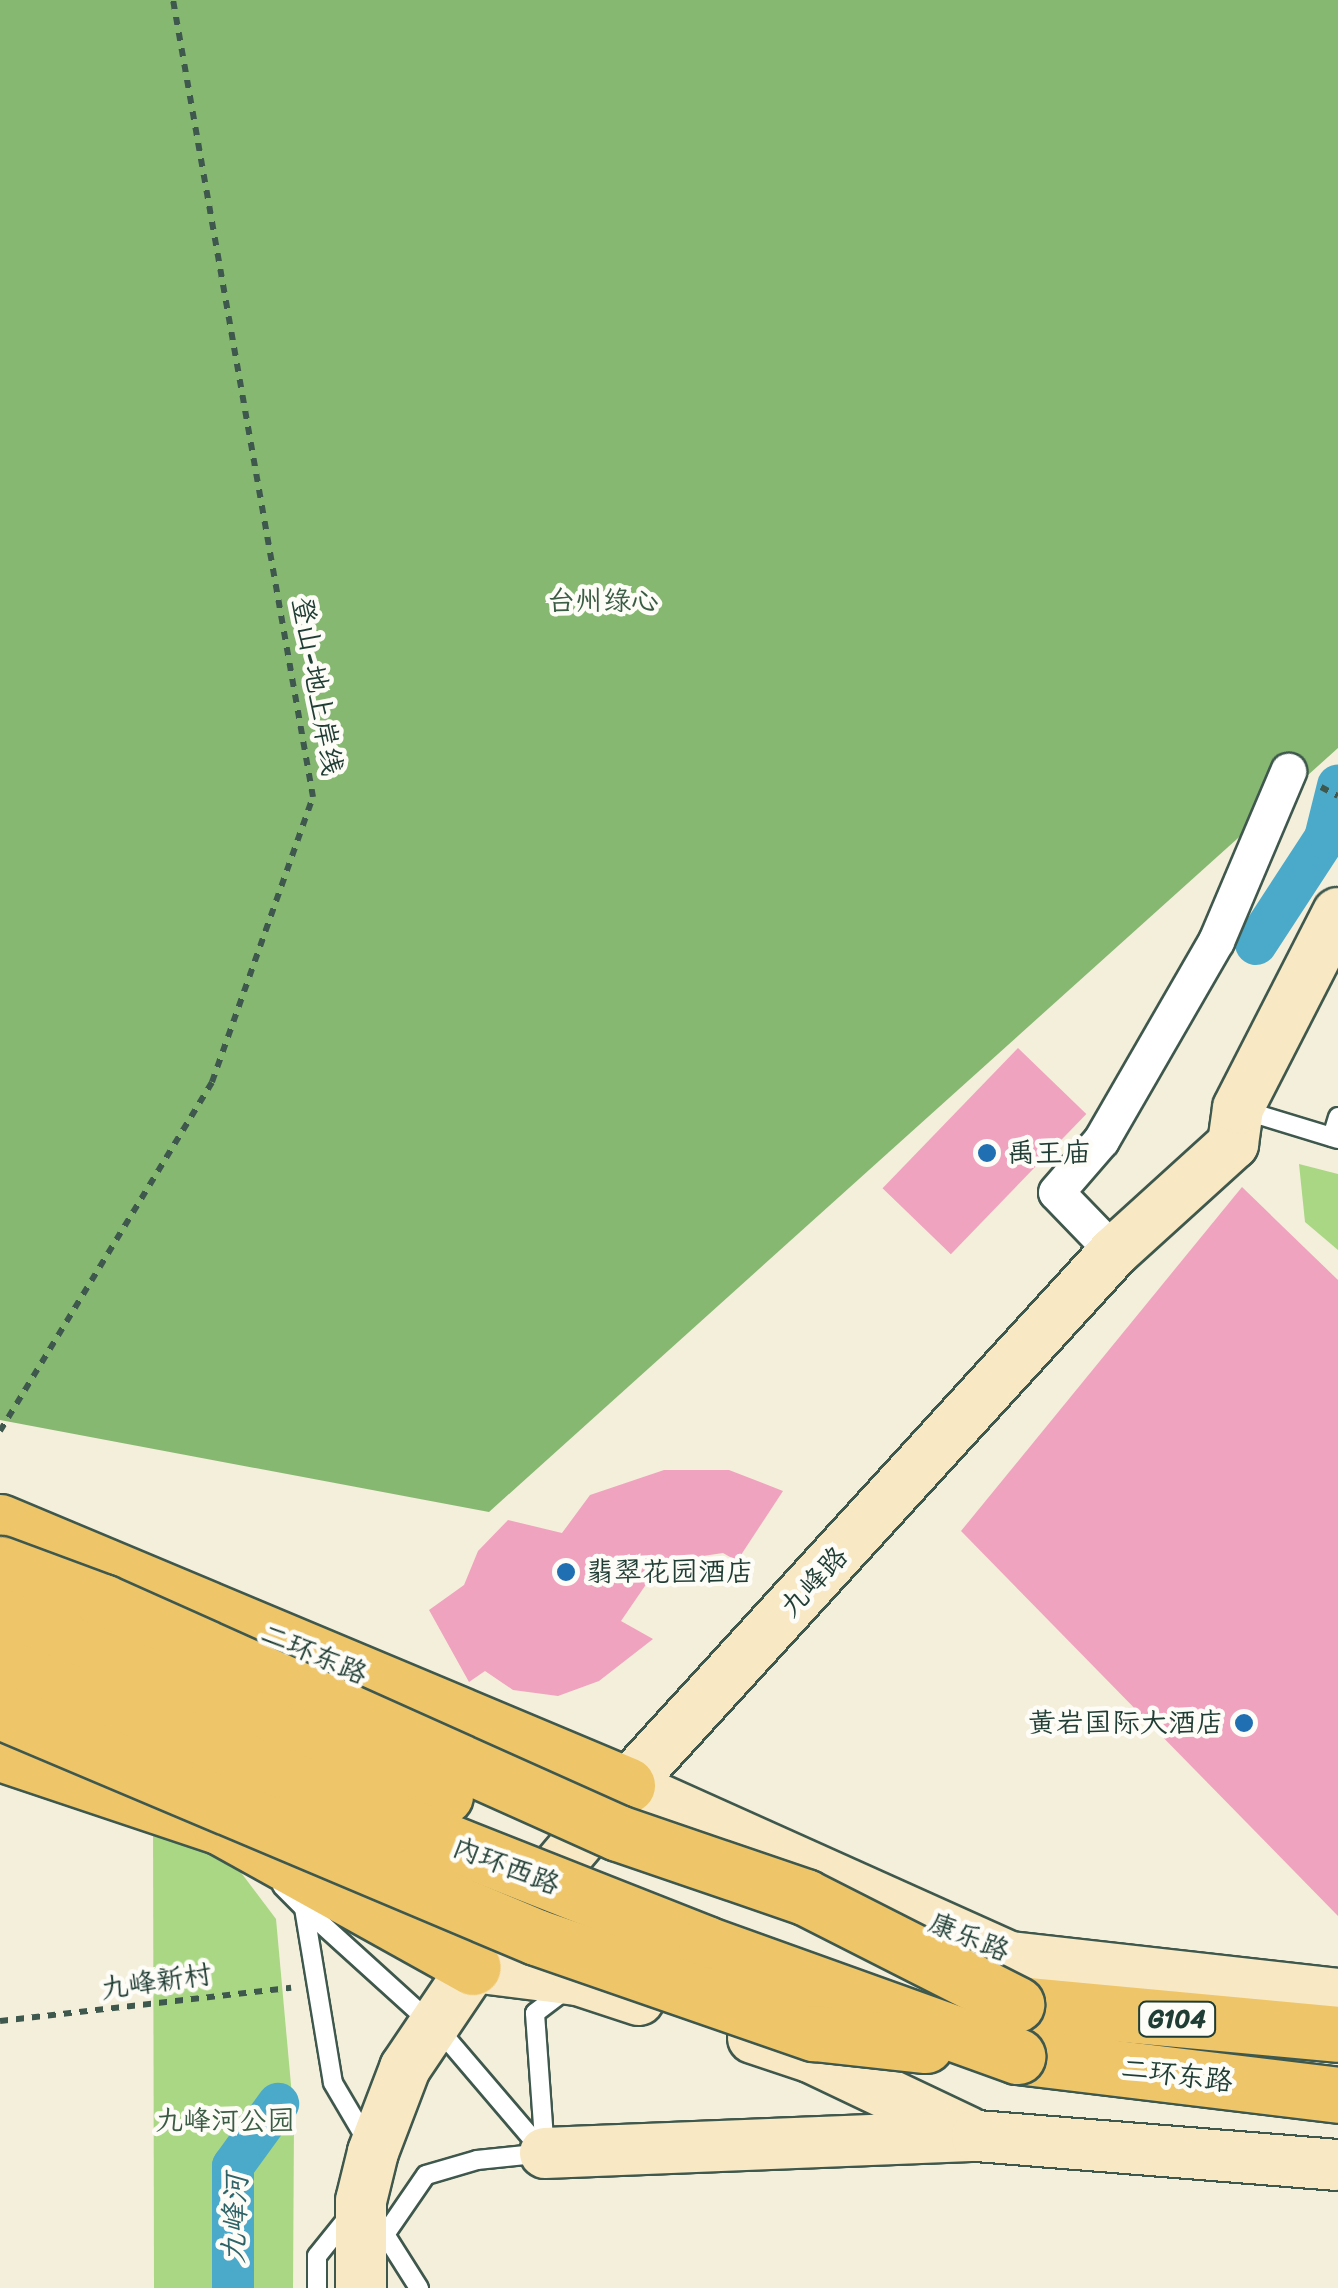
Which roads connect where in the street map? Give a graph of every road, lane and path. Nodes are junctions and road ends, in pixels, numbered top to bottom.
1 (172, 0) edge
2 (1288, 771) dead end
3 (1338, 913) edge
4 (1238, 1108) junction
5 (1338, 1117) edge
6 (1335, 1138) edge
7 (1114, 1252) junction
8 (0, 1431) edge
9 (0, 1522) edge
10 (0, 1564) edge
11 (0, 1616) edge
12 (0, 1665) edge
13 (0, 1712) edge
14 (0, 1753) edge
15 (627, 1785) junction
16 (221, 1827) junction
17 (304, 1908) junction
18 (473, 1967) junction
19 (578, 1980) junction
20 (318, 1990) junction
21 (1338, 1994) edge
22 (0, 2021) edge
23 (433, 2026) junction
24 (1016, 2030) junction
25 (1338, 2034) edge
26 (1338, 2094) edge
27 (977, 2136) junction
28 (374, 2152) junction
29 (545, 2153) junction
30 (1338, 2165) edge
31 (357, 2256) edge
32 (419, 2288) edge

1 - 8 path, 登山-地上岸线
2 - 7 street
3 - 4 street, 九峰路
4 - 6 lane
4 - 7 street, 九峰路
5 - 6 lane
7 - 15 street, 九峰路
9 - 15 main road, 二环东路
10 - 24 main road, bridge
11 - 24 main road, 内环西路, bridge
12 - 24 main road, 内环西路, bridge
13 - 24 main road, bridge
14 - 16 main road
15 - 18 street, 九峰路
15 - 21 street, 康乐路
16 - 17 lane
16 - 18 main road
17 - 20 lane
17 - 23 lane
18 - 19 street
18 - 23 street, 九峰路
19 - 27 street
19 - 29 lane
20 - 22 path, 九峰新村
20 - 28 lane
23 - 28 street, 九峰路
23 - 29 lane
24 - 25 main road, 二环东路 / G104
24 - 26 main road, 二环东路 / G104
27 - 29 street
27 - 30 street
28 - 31 street, 九峰路
29 - 31 lane
31 - 32 lane

